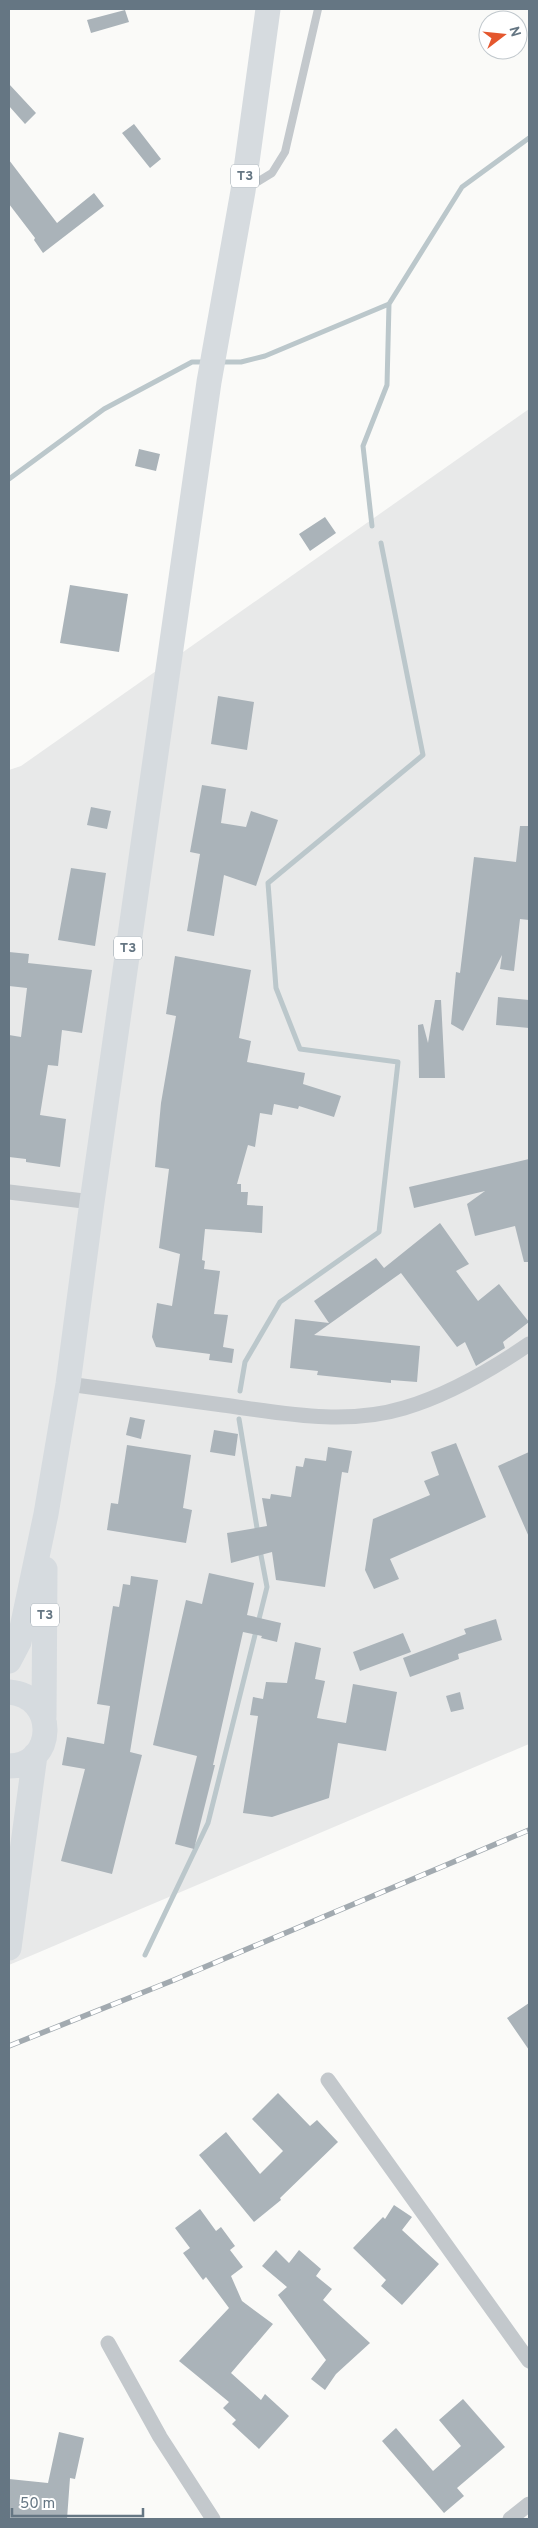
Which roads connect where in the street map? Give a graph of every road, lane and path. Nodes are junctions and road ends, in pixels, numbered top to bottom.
1 (268, 9) edge
2 (318, 9) edge
3 (243, 191) junction
4 (9, 1192) edge
5 (92, 1202) junction
6 (529, 1344) edge
7 (68, 1384) junction
8 (46, 1514) junction
9 (9, 1662) edge
10 (9, 1692) edge
11 (44, 1717) junction
12 (35, 1755) junction
13 (9, 1766) edge
14 (9, 1813) edge
15 (17, 1893) junction
16 (9, 1948) edge
17 (328, 2080) dead end
18 (108, 2343) dead end
19 (529, 2361) edge
20 (529, 2504) edge
21 (213, 2519) edge
22 (510, 2519) edge

1 - 3 highway, T3
2 - 3 lane
3 - 5 highway, T3
4 - 5 street
5 - 7 highway, T3
6 - 7 street
7 - 8 highway, T3
8 - 9 highway, T3
8 - 11 highway, T3
10 - 11 highway
11 - 12 highway, T3
12 - 13 highway
12 - 15 highway, T3
14 - 15 highway, T3
15 - 16 highway, T3
17 - 19 street
18 - 21 street
20 - 22 street

